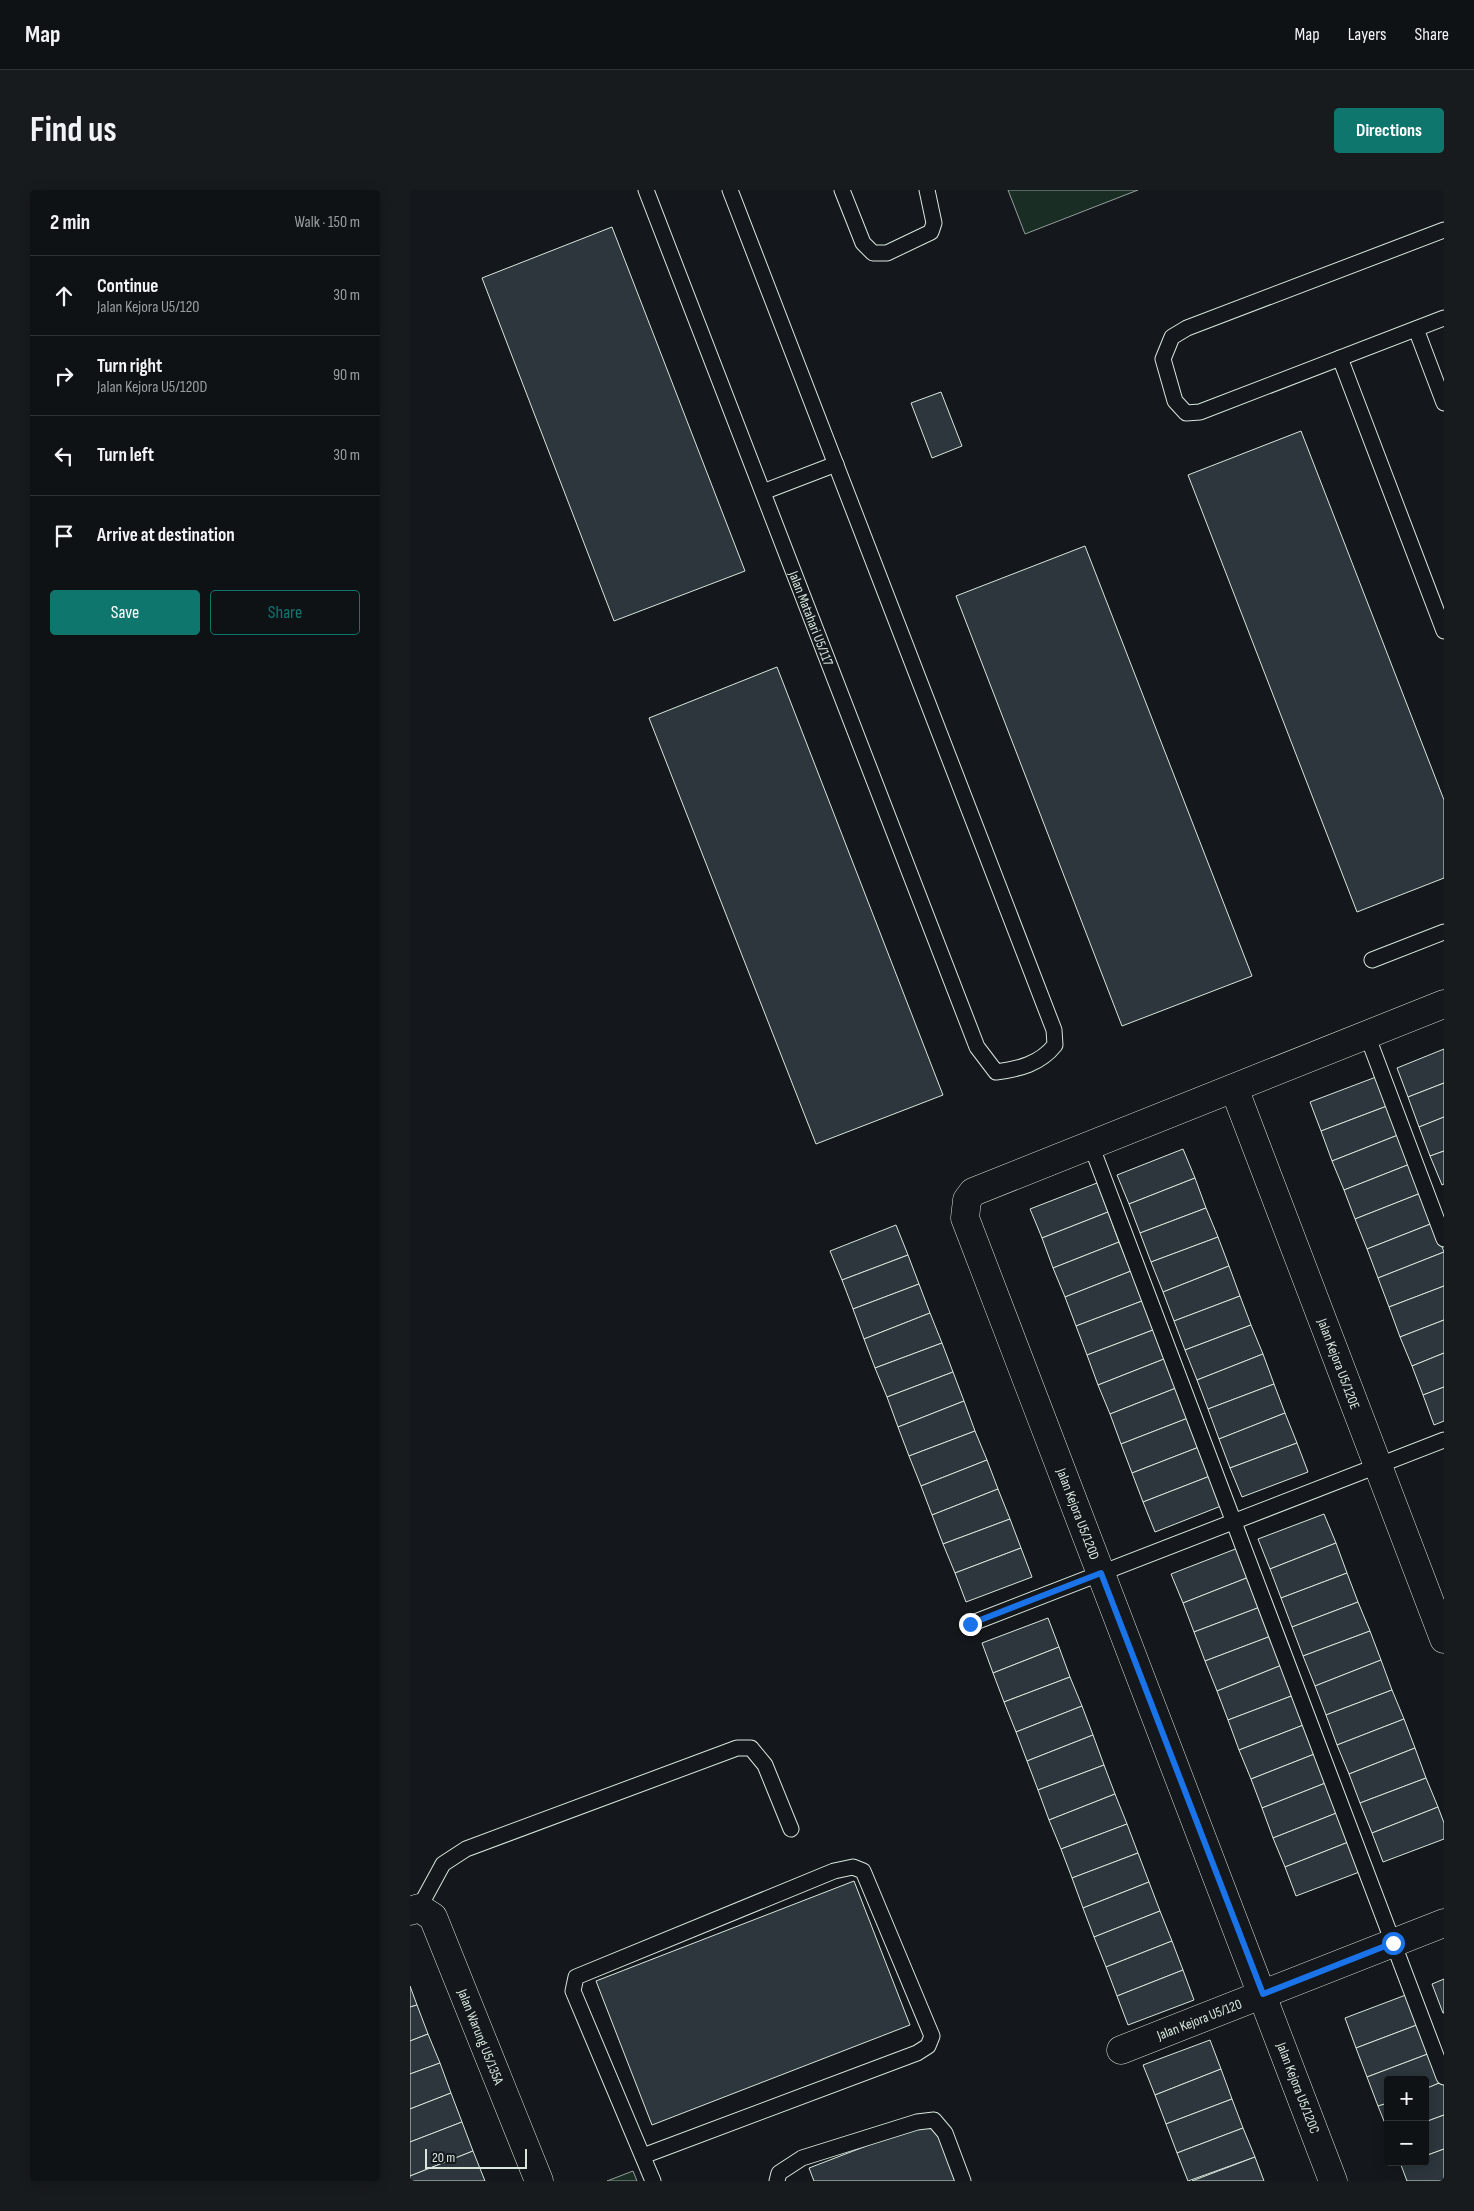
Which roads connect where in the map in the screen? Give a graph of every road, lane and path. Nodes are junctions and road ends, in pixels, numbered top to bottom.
1 (646, 190) edge
2 (730, 190) edge
3 (842, 190) edge
4 (926, 190) edge
5 (1444, 230) edge
6 (1444, 318) edge
7 (1416, 329) junction
8 (1340, 358) junction
9 (1444, 403) edge
10 (836, 464) junction
11 (762, 492) junction
12 (1444, 631) edge
13 (1444, 932) edge
14 (1372, 960) dead end
15 (1444, 1004) edge
16 (1367, 1035) junction
17 (1234, 1088) junction
18 (1091, 1145) junction
19 (1444, 1239) edge
20 (1444, 1440) edge
21 (1378, 1465) junction
22 (1233, 1521) junction
23 (1101, 1573) junction
24 (970, 1624) dead end
25 (1444, 1639) edge
26 (791, 1829) dead end
27 (414, 1910) edge
28 (1444, 1923) edge
29 (1393, 1943) junction
30 (1263, 1994) junction
31 (1121, 2050) dead end
32 (1444, 2077) edge
33 (643, 2156) junction
34 (538, 2181) edge
35 (653, 2181) edge
36 (777, 2181) edge
37 (962, 2181) edge
38 (1334, 2181) edge

1 - 11 lane, Jalan Matahari U5/117
2 - 10 lane
3 - 4 lane
5 - 8 lane
6 - 7 lane
7 - 8 lane
7 - 9 lane
8 - 12 lane
10 - 11 lane
10 - 11 lane, Jalan Matahari U5/117
13 - 14 lane
15 - 16 street
16 - 17 street
16 - 19 lane
17 - 18 street
17 - 21 street, Jalan Kejora U5/120E
18 - 22 lane
18 - 23 street, Jalan Kejora U5/120D
20 - 21 lane
21 - 22 lane
21 - 25 street, Jalan Kejora U5/120E
22 - 23 lane
22 - 29 lane
23 - 24 lane
23 - 30 street, Jalan Kejora U5/120D
26 - 27 lane
27 - 34 street, Jalan Warung U5/135A
28 - 29 street, Jalan Kejora U5/120
29 - 30 street, Jalan Kejora U5/120
29 - 32 lane
30 - 31 street, Jalan Kejora U5/120
30 - 38 street, Jalan Kejora U5/120C
33 - 33 lane
33 - 35 lane
36 - 37 lane

